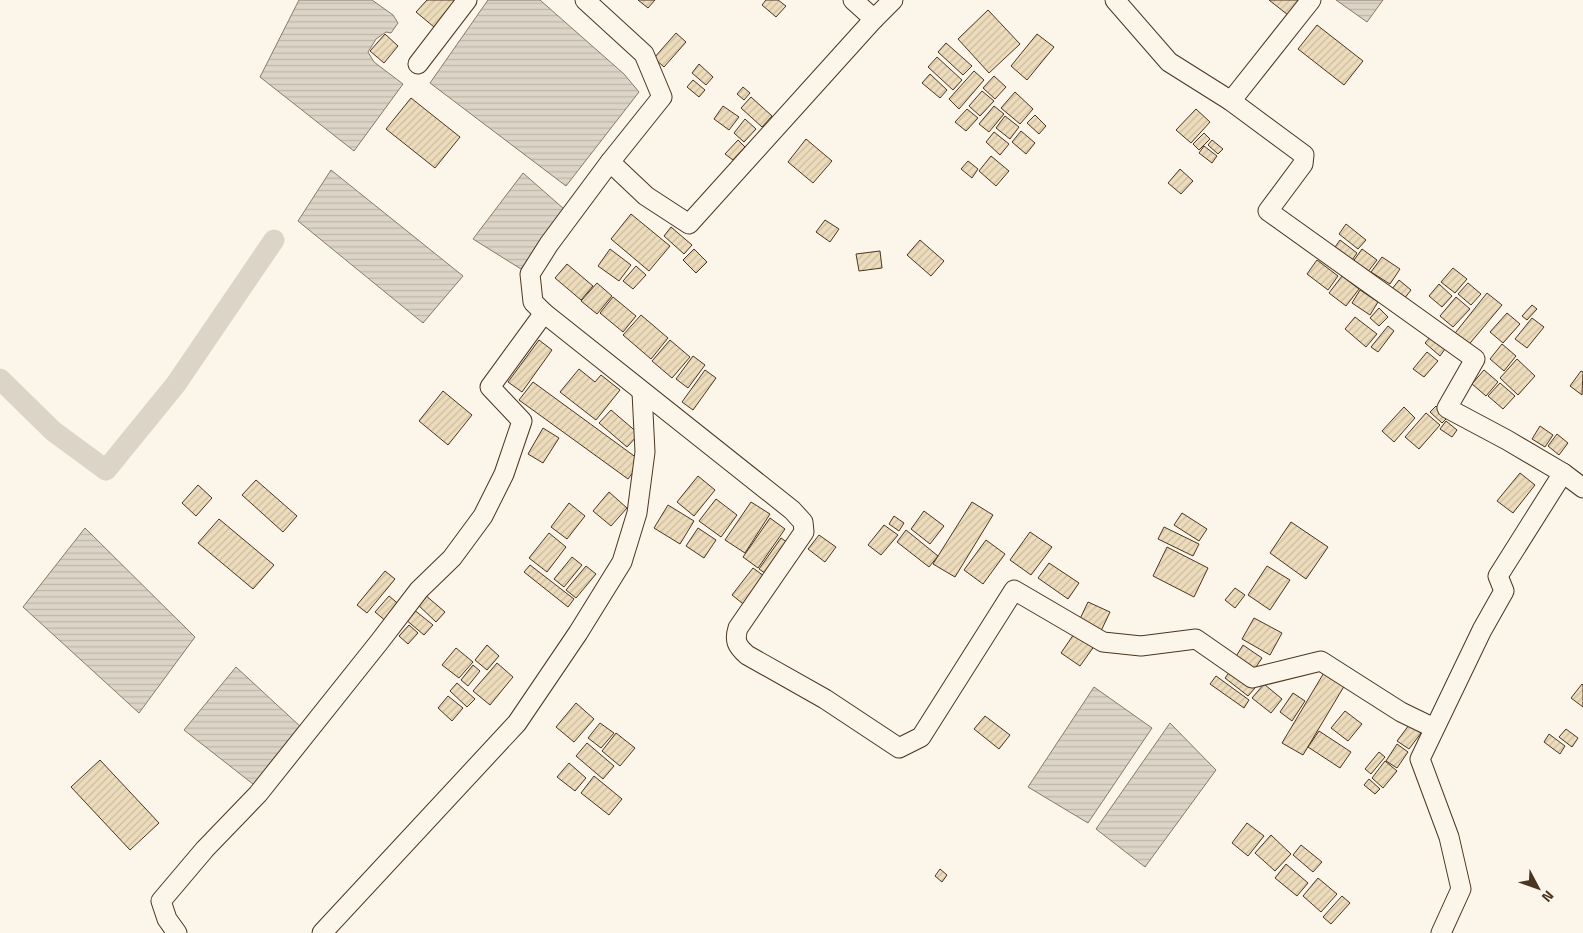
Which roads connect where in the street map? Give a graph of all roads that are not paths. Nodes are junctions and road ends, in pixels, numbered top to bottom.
1 (467, 0) edge
2 (585, 0) edge
3 (852, 0) edge
4 (893, 0) edge
5 (1115, 0) edge
6 (1311, 0) edge
7 (874, 19) junction
8 (418, 64) dead end
9 (1231, 102) junction
10 (610, 162) junction
11 (544, 313) junction
12 (642, 392) junction
13 (1563, 474) junction
14 (1583, 488) edge
15 (1434, 728) junction
16 (177, 933) edge
17 (322, 933) edge
18 (1442, 933) edge

1 - 8 street
2 - 10 street
3 - 7 street
4 - 7 street
5 - 9 street
6 - 9 street
7 - 10 street
9 - 13 street
10 - 11 street
11 - 12 street
11 - 16 street
12 - 15 street
12 - 17 street
13 - 14 street
13 - 15 street
15 - 18 street

